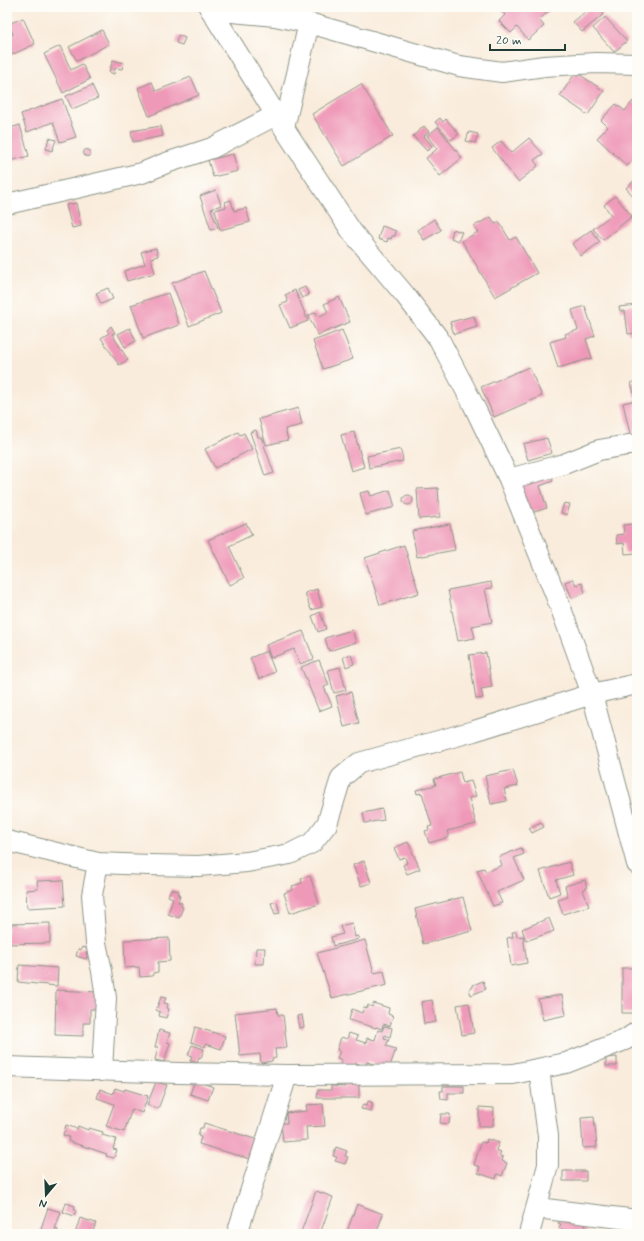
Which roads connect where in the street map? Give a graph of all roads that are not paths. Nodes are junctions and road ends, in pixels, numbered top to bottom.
1 (210, 8) edge
2 (309, 23) junction
3 (637, 64) edge
4 (280, 121) junction
5 (7, 204) edge
6 (637, 445) edge
7 (508, 479) junction
8 (637, 684) edge
9 (592, 694) junction
10 (7, 841) edge
11 (98, 863) junction
12 (637, 864) edge
13 (637, 1032) edge
14 (7, 1067) edge
15 (539, 1069) junction
16 (102, 1071) junction
17 (286, 1075) junction
18 (537, 1208) junction
19 (637, 1220) edge
20 (238, 1234) edge
21 (529, 1234) edge

1 - 2 street
1 - 4 street
2 - 3 street
2 - 4 street
4 - 5 street
4 - 7 street
6 - 7 street
7 - 9 street
8 - 9 street
9 - 11 street
9 - 12 street
10 - 11 street
11 - 16 street
13 - 15 street
14 - 16 street
15 - 17 street
15 - 18 street
16 - 17 street
17 - 20 street
18 - 19 street
18 - 21 street

